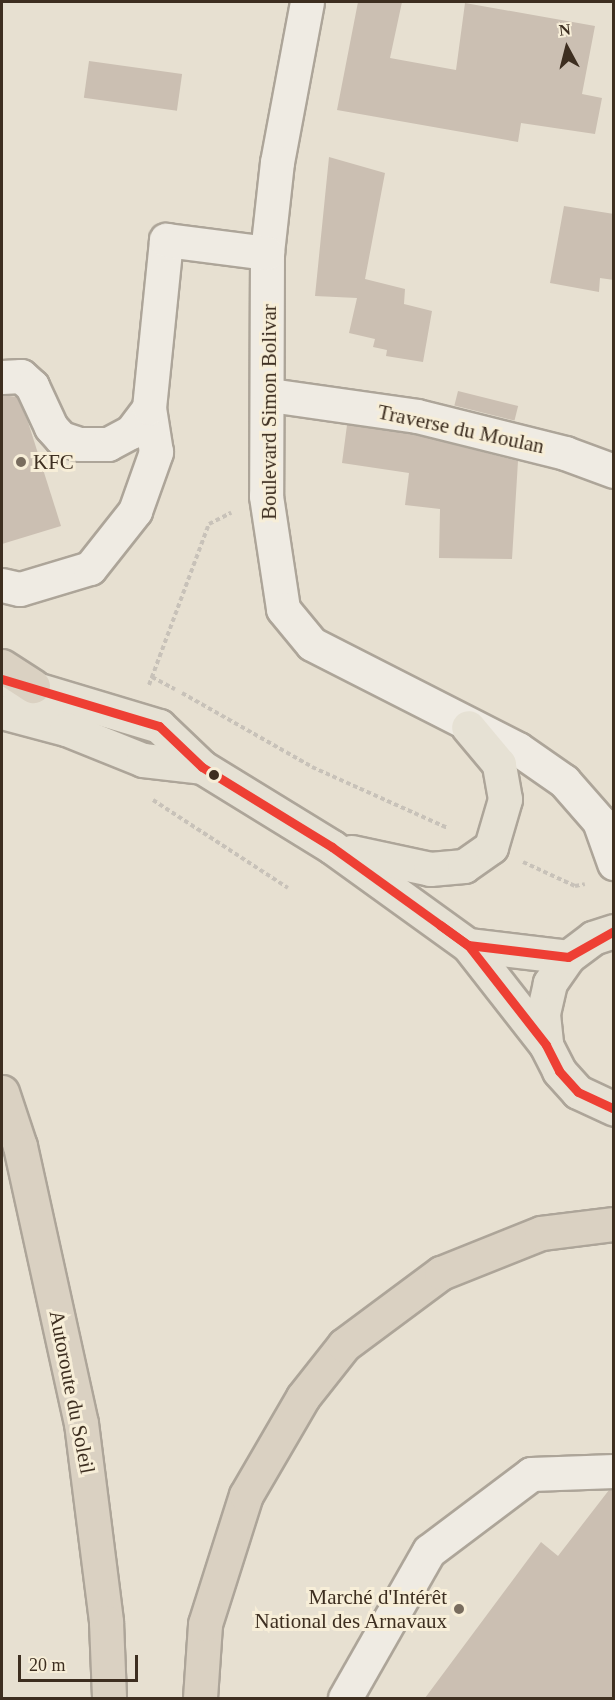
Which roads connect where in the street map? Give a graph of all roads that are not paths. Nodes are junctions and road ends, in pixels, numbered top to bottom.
1 (307, 2) edge
2 (267, 253) junction
3 (2, 377) edge
4 (270, 395) junction
5 (149, 408) junction
6 (614, 471) edge
7 (2, 585) edge
8 (2, 666) edge
9 (2, 679) edge
10 (33, 686) junction
11 (2, 712) edge
12 (468, 727) junction
13 (202, 766) junction
14 (332, 847) junction
15 (614, 863) edge
16 (614, 931) edge
17 (468, 945) junction
18 (568, 957) junction
19 (546, 1045) junction
20 (2, 1092) edge
21 (614, 1109) edge
22 (614, 1224) edge
23 (614, 1471) edge
24 (109, 1698) edge
25 (200, 1698) edge
26 (345, 1698) edge

1 - 2 street, Boulevard Simon Bolivar
2 - 4 street, Boulevard Simon Bolivar
2 - 5 street
3 - 5 street
4 - 6 street, Traverse du Moulan
4 - 12 street, Boulevard Simon Bolivar
5 - 7 street
8 - 10 highway
9 - 10 main road
10 - 13 main road
11 - 13 main road
12 - 14 main road
12 - 15 street, Boulevard Simon Bolivar
13 - 14 main road
14 - 17 main road
16 - 18 main road
17 - 18 main road
17 - 19 main road
18 - 19 main road
19 - 21 main road
20 - 24 highway, Autoroute du Soleil
22 - 25 highway
23 - 26 street

